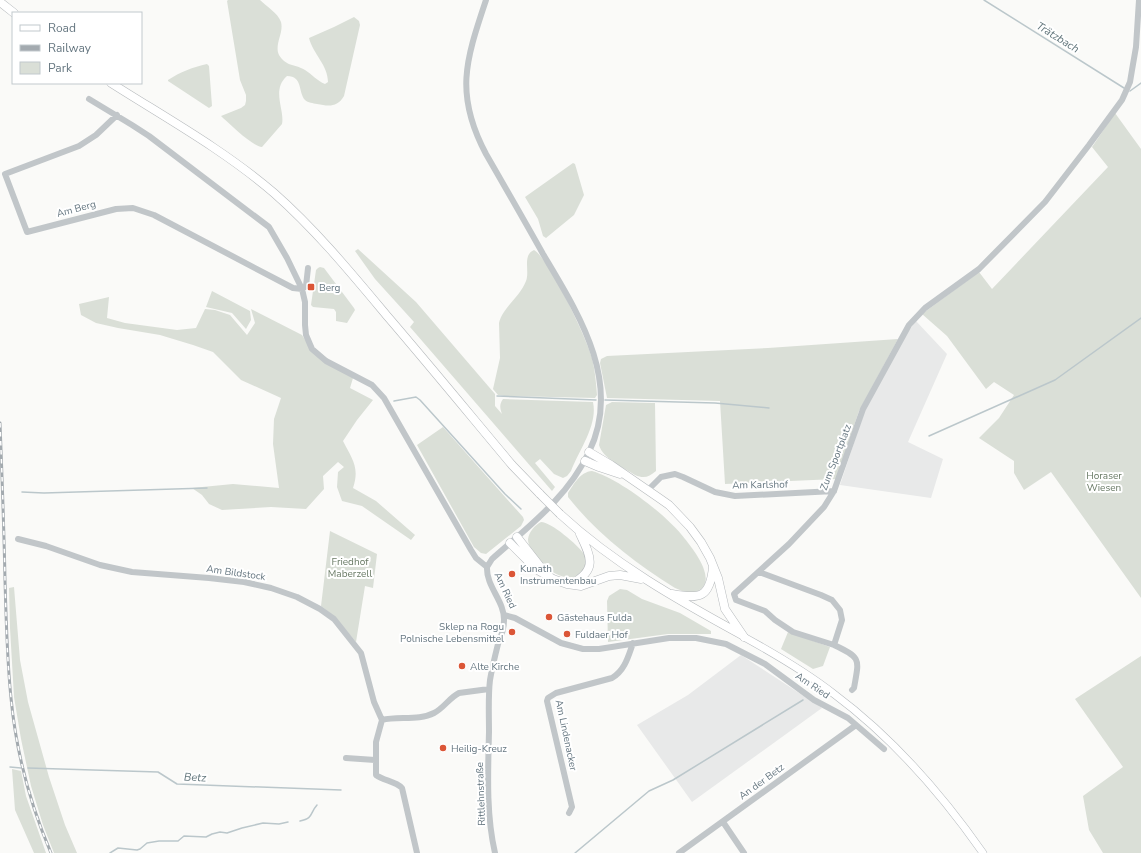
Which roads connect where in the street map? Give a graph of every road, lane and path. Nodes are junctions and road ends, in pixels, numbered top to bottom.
1 (486, 0) edge
2 (1139, 0) edge
3 (0, 2) edge
4 (13, 12) edge
5 (113, 84) edge
6 (89, 99) dead end
7 (117, 115) junction
8 (308, 268) dead end
9 (302, 289) junction
10 (589, 452) junction
11 (585, 461) junction
12 (623, 474) junction
13 (648, 490) junction
14 (834, 491) junction
15 (578, 531) junction
16 (517, 537) junction
17 (18, 539) dead end
18 (510, 543) junction
19 (487, 567) junction
20 (713, 567) junction
21 (759, 572) junction
22 (546, 575) junction
23 (646, 580) junction
24 (572, 584) junction
25 (668, 594) junction
26 (504, 615) junction
27 (744, 637) junction
28 (633, 643) junction
29 (834, 644) junction
30 (489, 689) junction
31 (852, 690) dead end
32 (382, 720) junction
33 (856, 725) junction
34 (884, 749) dead end
35 (346, 758) dead end
36 (375, 760) junction
37 (569, 812) dead end
38 (723, 822) junction
39 (417, 853) edge
40 (495, 853) edge
41 (678, 853) edge
42 (744, 853) edge
43 (983, 853) edge

1 - 10 street
2 - 14 street, Zum Sportplatz
3 - 4 highway
5 - 15 highway, bridge
6 - 7 street
7 - 9 street
7 - 9 street, Am Berg
8 - 9 street
9 - 19 street, Am Ried
10 - 11 street
10 - 12 highway
11 - 12 highway
11 - 16 street
12 - 13 highway
13 - 14 street, Am Karlshof
13 - 20 highway
14 - 21 street, Zum Sportplatz
15 - 23 highway
15 - 24 highway
16 - 18 street
16 - 22 highway
17 - 32 street, Am Bildstock
18 - 19 street
18 - 22 highway
19 - 26 street, Am Ried
20 - 25 highway
20 - 27 highway
21 - 29 street
21 - 29 street, Zum Sportplatz
22 - 24 highway
23 - 24 highway
23 - 25 highway
25 - 27 highway
26 - 28 street, Am Ried
26 - 30 street, Rittlehnstraße
27 - 43 main road
28 - 33 street, Am Ried
28 - 37 street, Am Lindenacker
29 - 31 street
30 - 32 street
30 - 40 street, Rittlehnstraße
32 - 36 street
33 - 34 street, Am Ried
33 - 38 street, An der Betz
35 - 36 street
36 - 39 street
38 - 41 street, An der Betz
38 - 42 street

